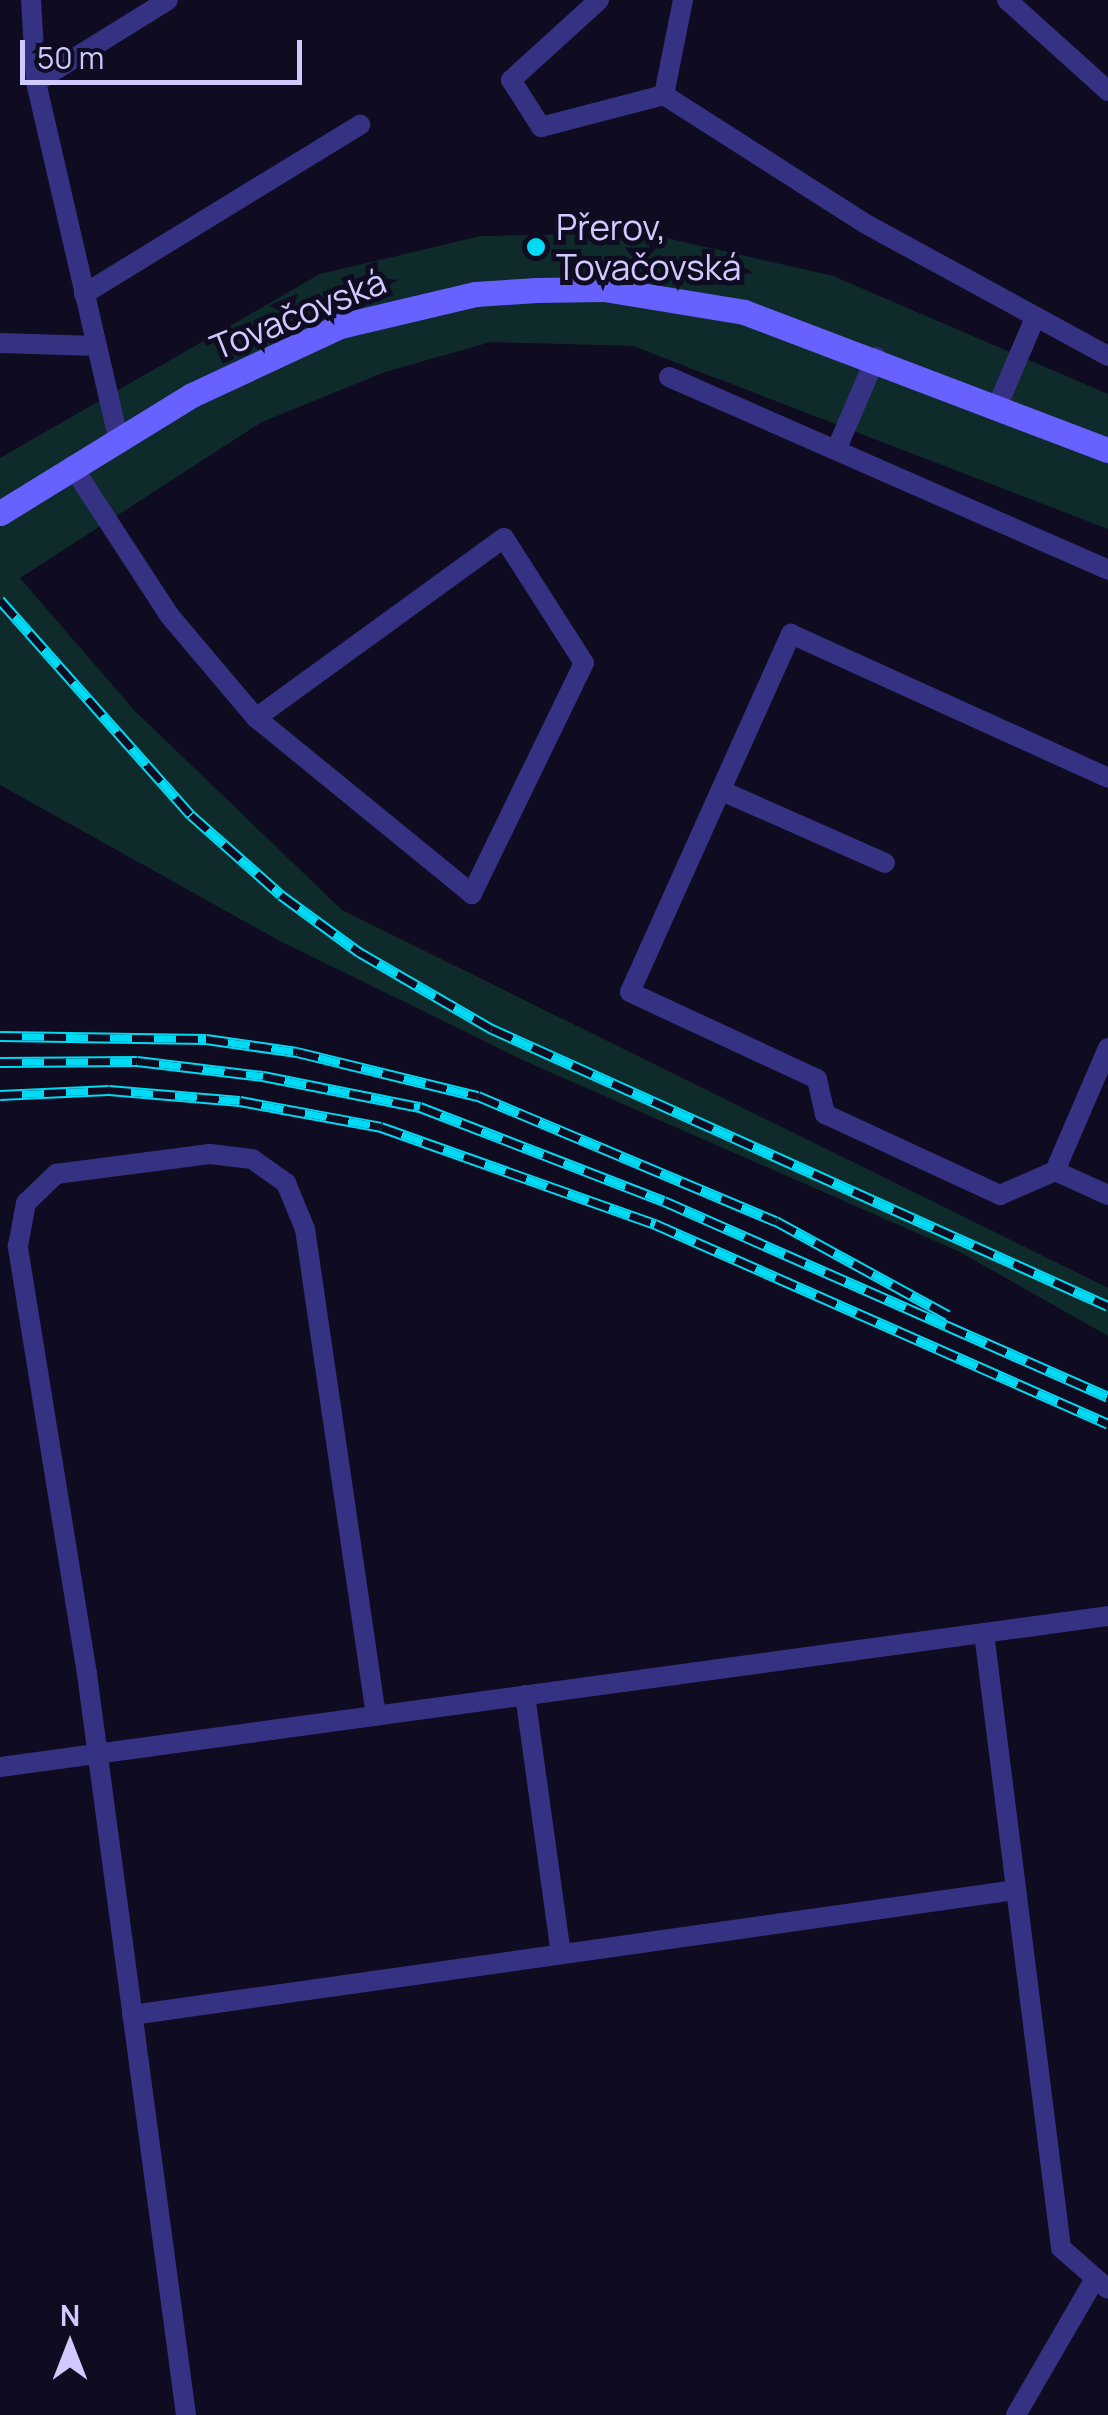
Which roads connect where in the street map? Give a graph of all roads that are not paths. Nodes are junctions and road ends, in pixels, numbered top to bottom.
1 (31, 0) edge
2 (168, 0) edge
3 (599, 0) edge
4 (683, 0) edge
5 (1007, 0) edge
6 (36, 82) junction
7 (1108, 91) edge
8 (664, 96) junction
9 (360, 125) dead end
10 (84, 294) junction
11 (1036, 318) junction
12 (0, 343) edge
13 (96, 346) junction
14 (1108, 356) edge
15 (876, 357) junction
16 (668, 377) dead end
17 (997, 407) junction
18 (118, 437) junction
19 (837, 448) junction
20 (1108, 450) edge
21 (72, 466) junction
22 (0, 513) edge
23 (1108, 570) edge
24 (256, 718) junction
25 (1108, 778) edge
26 (722, 791) junction
27 (885, 864) dead end
28 (1108, 1048) edge
29 (1056, 1171) junction
30 (1108, 1195) edge
31 (1108, 1616) edge
32 (984, 1632) junction
33 (525, 1695) junction
34 (376, 1716) junction
35 (97, 1754) junction
36 (0, 1767) edge
37 (1016, 1890) junction
38 (561, 1954) junction
39 (132, 2015) junction
40 (1100, 2286) edge
41 (186, 2415) edge
42 (1016, 2415) edge

1 - 6 lane
2 - 6 lane
3 - 8 lane
4 - 8 lane
5 - 7 lane
6 - 10 lane
8 - 11 lane
9 - 10 lane
10 - 13 lane
11 - 14 lane
11 - 17 lane
12 - 13 lane
13 - 18 lane
15 - 17 main road, Tovačovská
15 - 18 main road, Tovačovská
15 - 19 lane
16 - 19 lane
17 - 20 main road, Tovačovská
18 - 21 main road, Tovačovská
19 - 23 lane
21 - 22 main road, Tovačovská
21 - 24 lane
24 - 24 lane
25 - 26 lane
26 - 27 lane
26 - 29 lane
28 - 29 lane
29 - 30 lane
31 - 32 lane
32 - 33 lane
32 - 37 lane
33 - 34 lane
33 - 38 lane
34 - 35 lane
34 - 35 lane
35 - 36 lane
35 - 39 lane
37 - 38 lane
37 - 40 lane
38 - 39 lane
39 - 41 lane
40 - 42 lane

